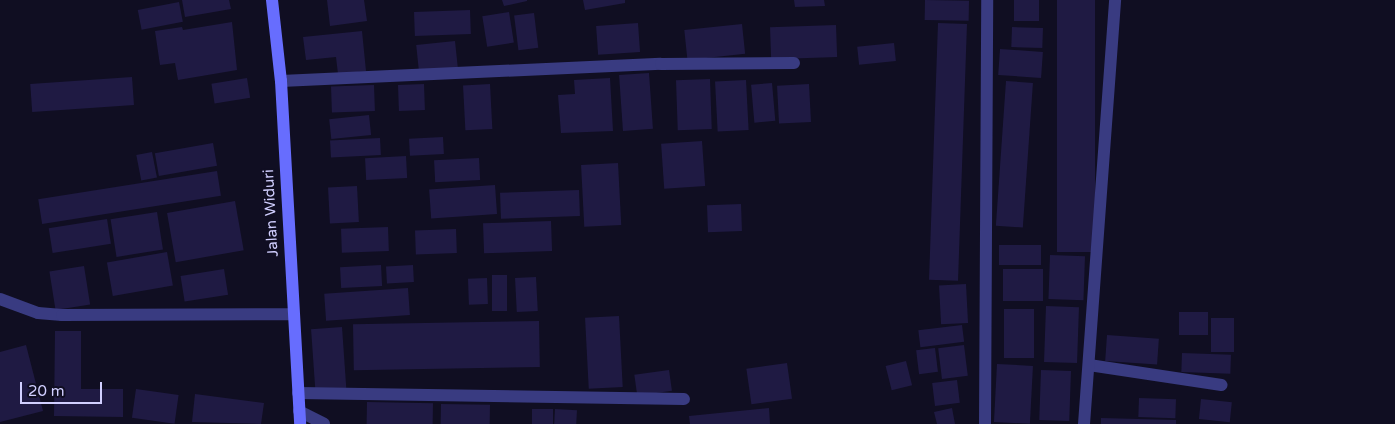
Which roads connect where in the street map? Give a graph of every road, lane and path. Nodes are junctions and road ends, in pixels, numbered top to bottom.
1 (272, 0) edge
2 (987, 0) edge
3 (1115, 0) edge
4 (794, 63) dead end
5 (281, 81) junction
6 (0, 299) edge
7 (292, 314) junction
8 (1088, 365) junction
9 (1222, 385) dead end
10 (298, 393) junction
11 (684, 399) dead end
12 (300, 418) edge
13 (324, 424) edge
14 (985, 424) edge
15 (1084, 424) edge

1 - 5 main road, Jalan Widuri
2 - 14 street
3 - 8 street
4 - 5 street
5 - 7 main road, Jalan Widuri
6 - 7 street
7 - 10 main road, Jalan Widuri
8 - 9 street
8 - 15 street
10 - 11 street
10 - 12 main road, Jalan Widuri
12 - 13 street

